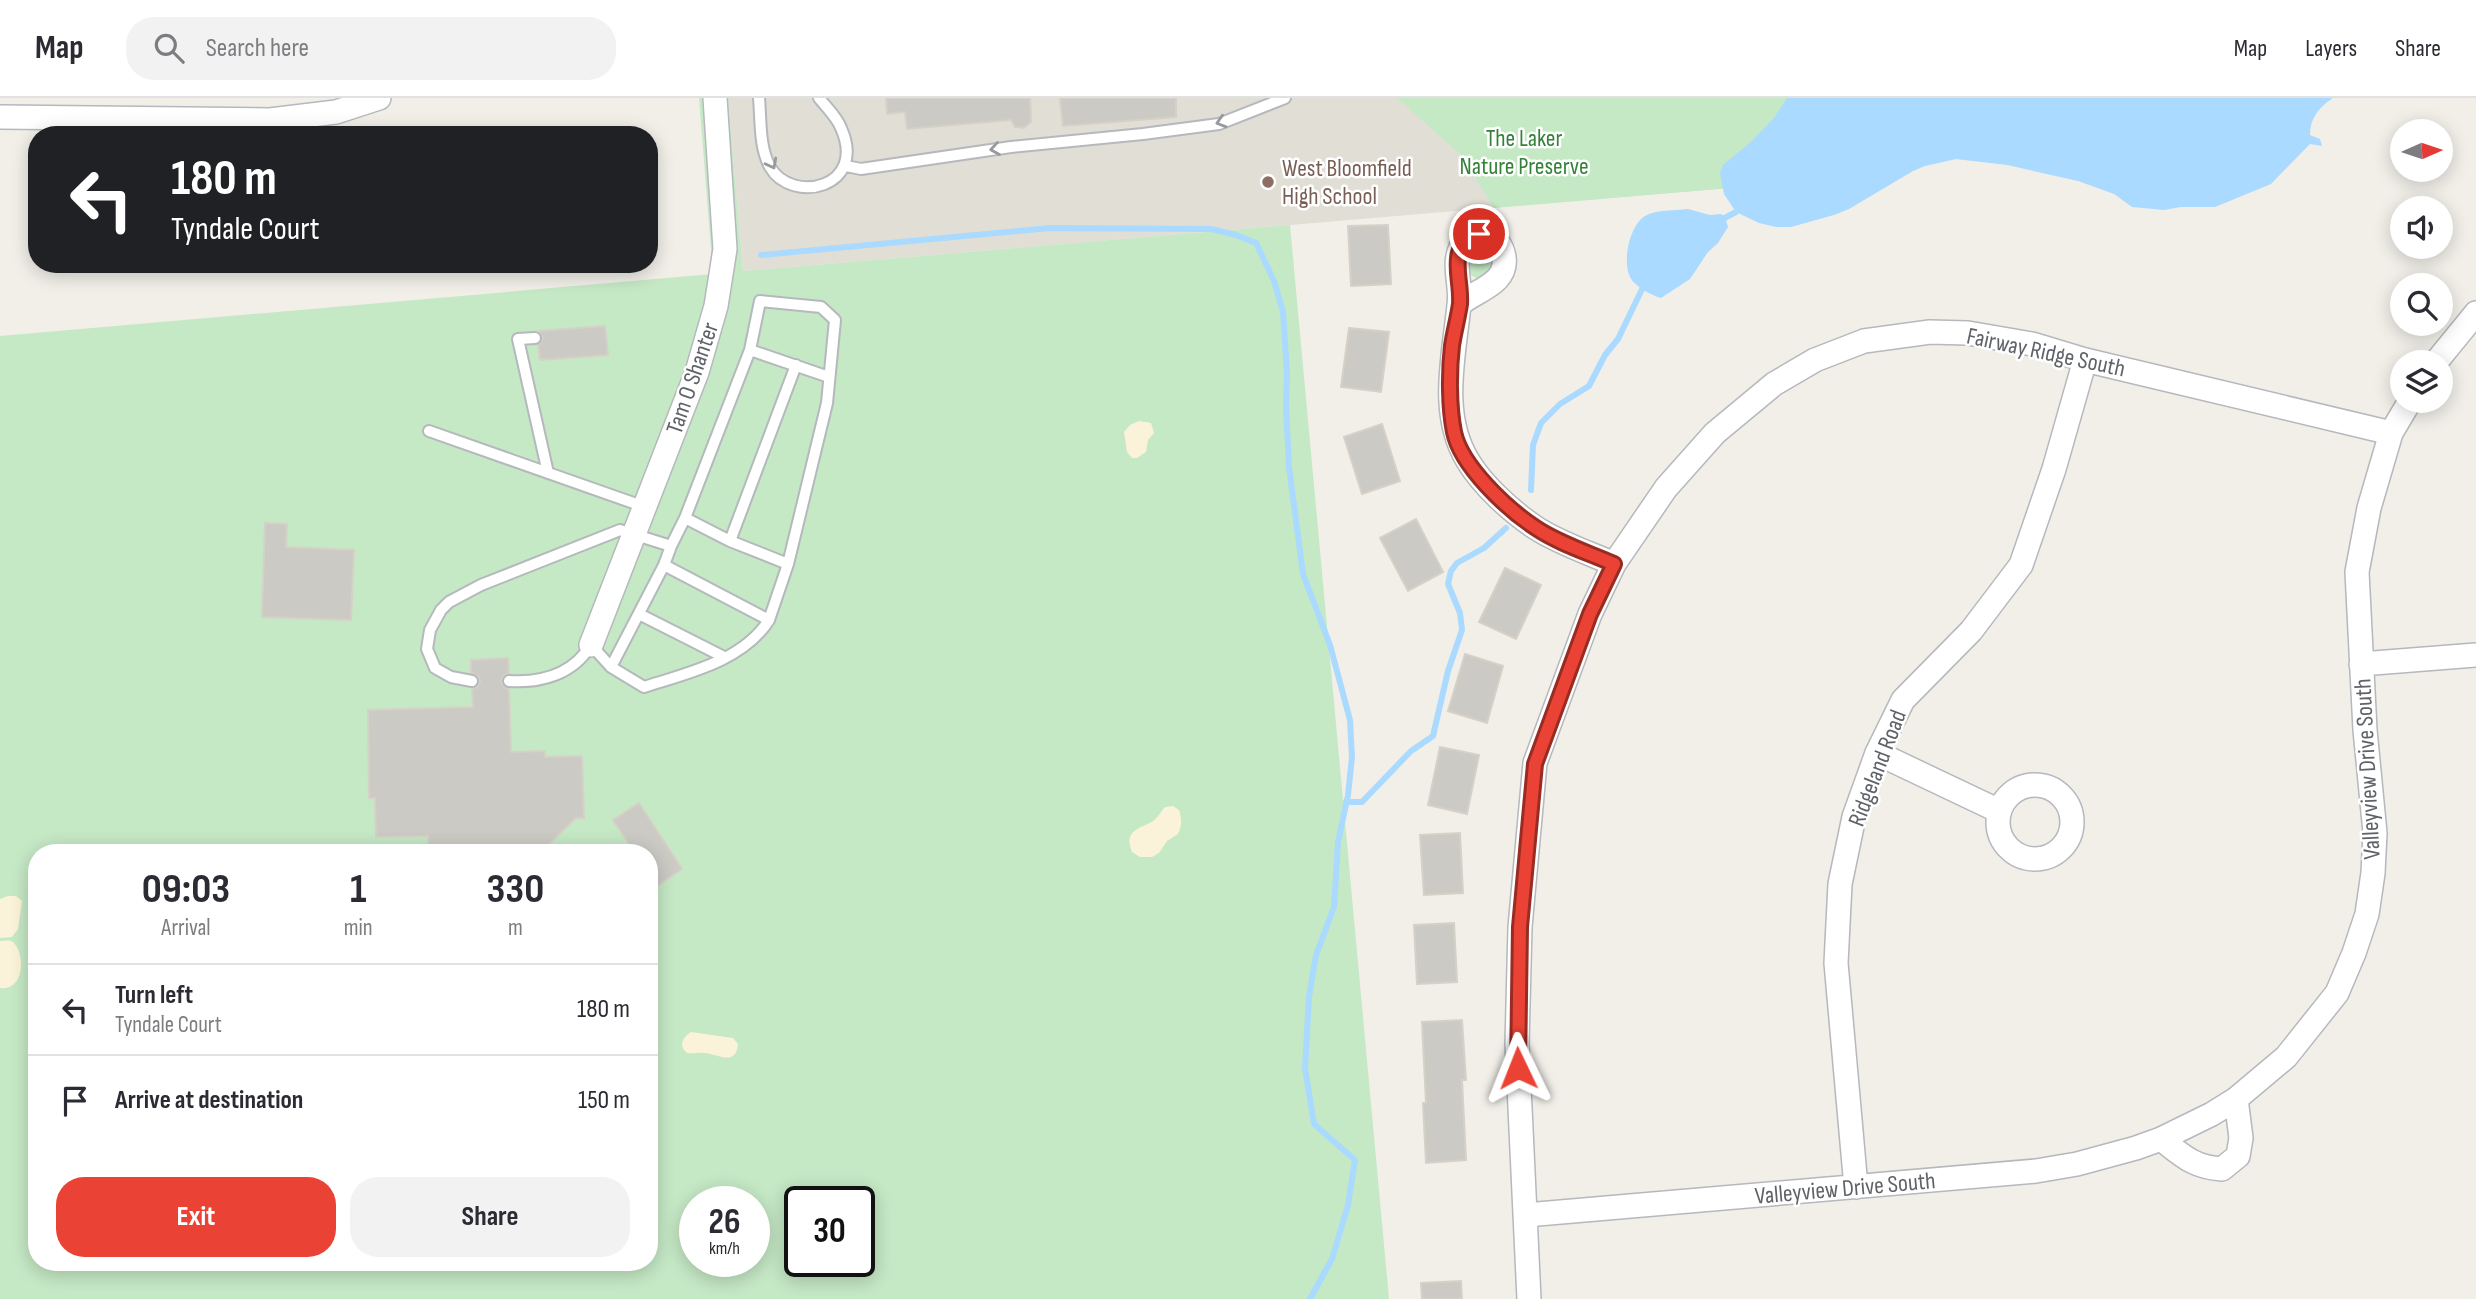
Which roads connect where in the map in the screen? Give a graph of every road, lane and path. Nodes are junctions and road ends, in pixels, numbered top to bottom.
1 (379, 98) edge
2 (715, 98) edge
3 (759, 98) edge
4 (819, 98) edge
5 (1285, 98) edge
6 (0, 117) edge
7 (846, 166) junction
8 (1460, 304) dead end
9 (2476, 313) edge
10 (535, 338) dead end
11 (750, 350) junction
12 (2446, 350) edge
13 (2085, 360) junction
14 (796, 365) junction
15 (829, 377) junction
16 (2403, 413) edge
17 (429, 432) dead end
18 (2391, 433) junction
19 (548, 473) junction
20 (645, 507) junction
21 (685, 518) junction
22 (633, 534) junction
23 (730, 541) junction
24 (671, 546) junction
25 (788, 564) junction
26 (1614, 564) junction
27 (664, 565) junction
28 (639, 614) junction
29 (769, 620) junction
30 (591, 645) junction
31 (2476, 655) edge
32 (724, 657) junction
33 (2361, 664) junction
34 (611, 667) junction
35 (472, 681) dead end
36 (509, 681) dead end
37 (1877, 753) junction
38 (1999, 811) dead end
39 (2236, 1099) junction
40 (2161, 1139) junction
41 (1856, 1187) junction
42 (1526, 1215) junction
43 (1529, 1299) edge

1 - 6 street
2 - 20 street, Tam O Shanter
3 -> 7 lane
4 - 7 lane
5 -> 7 lane
8 - 26 street
9 - 12 street
10 - 19 lane
11 - 14 lane
11 - 15 lane
11 - 21 lane
13 - 18 street, Fairway Ridge South
13 - 26 street, Fairway Ridge South
13 - 37 street, Ridgeland Road
14 - 15 lane
14 - 23 lane
15 - 25 lane
16 - 18 street, Valleyview Drive South
17 - 19 lane
18 - 33 street, Valleyview Drive South
19 - 20 lane
20 - 22 street, Tam O Shanter
21 - 23 lane
21 - 24 lane
22 - 24 lane
22 - 30 street, Tam O Shanter
22 - 35 lane
23 - 25 lane
24 - 27 lane
25 - 29 lane
26 - 42 street, Fairway Ridge South
27 - 28 lane
27 - 29 lane
28 - 32 lane
28 - 34 lane
29 - 32 lane
30 - 34 lane
30 - 36 lane
31 - 33 street
32 - 34 lane
33 - 39 street, Valleyview Drive South
37 - 38 street
37 - 41 street, Ridgeland Road
39 - 40 street, Valleyview Drive South
39 - 40 street
40 - 41 street, Valleyview Drive South
41 - 42 street, Valleyview Drive South
42 - 43 street, Fairway Ridge South

